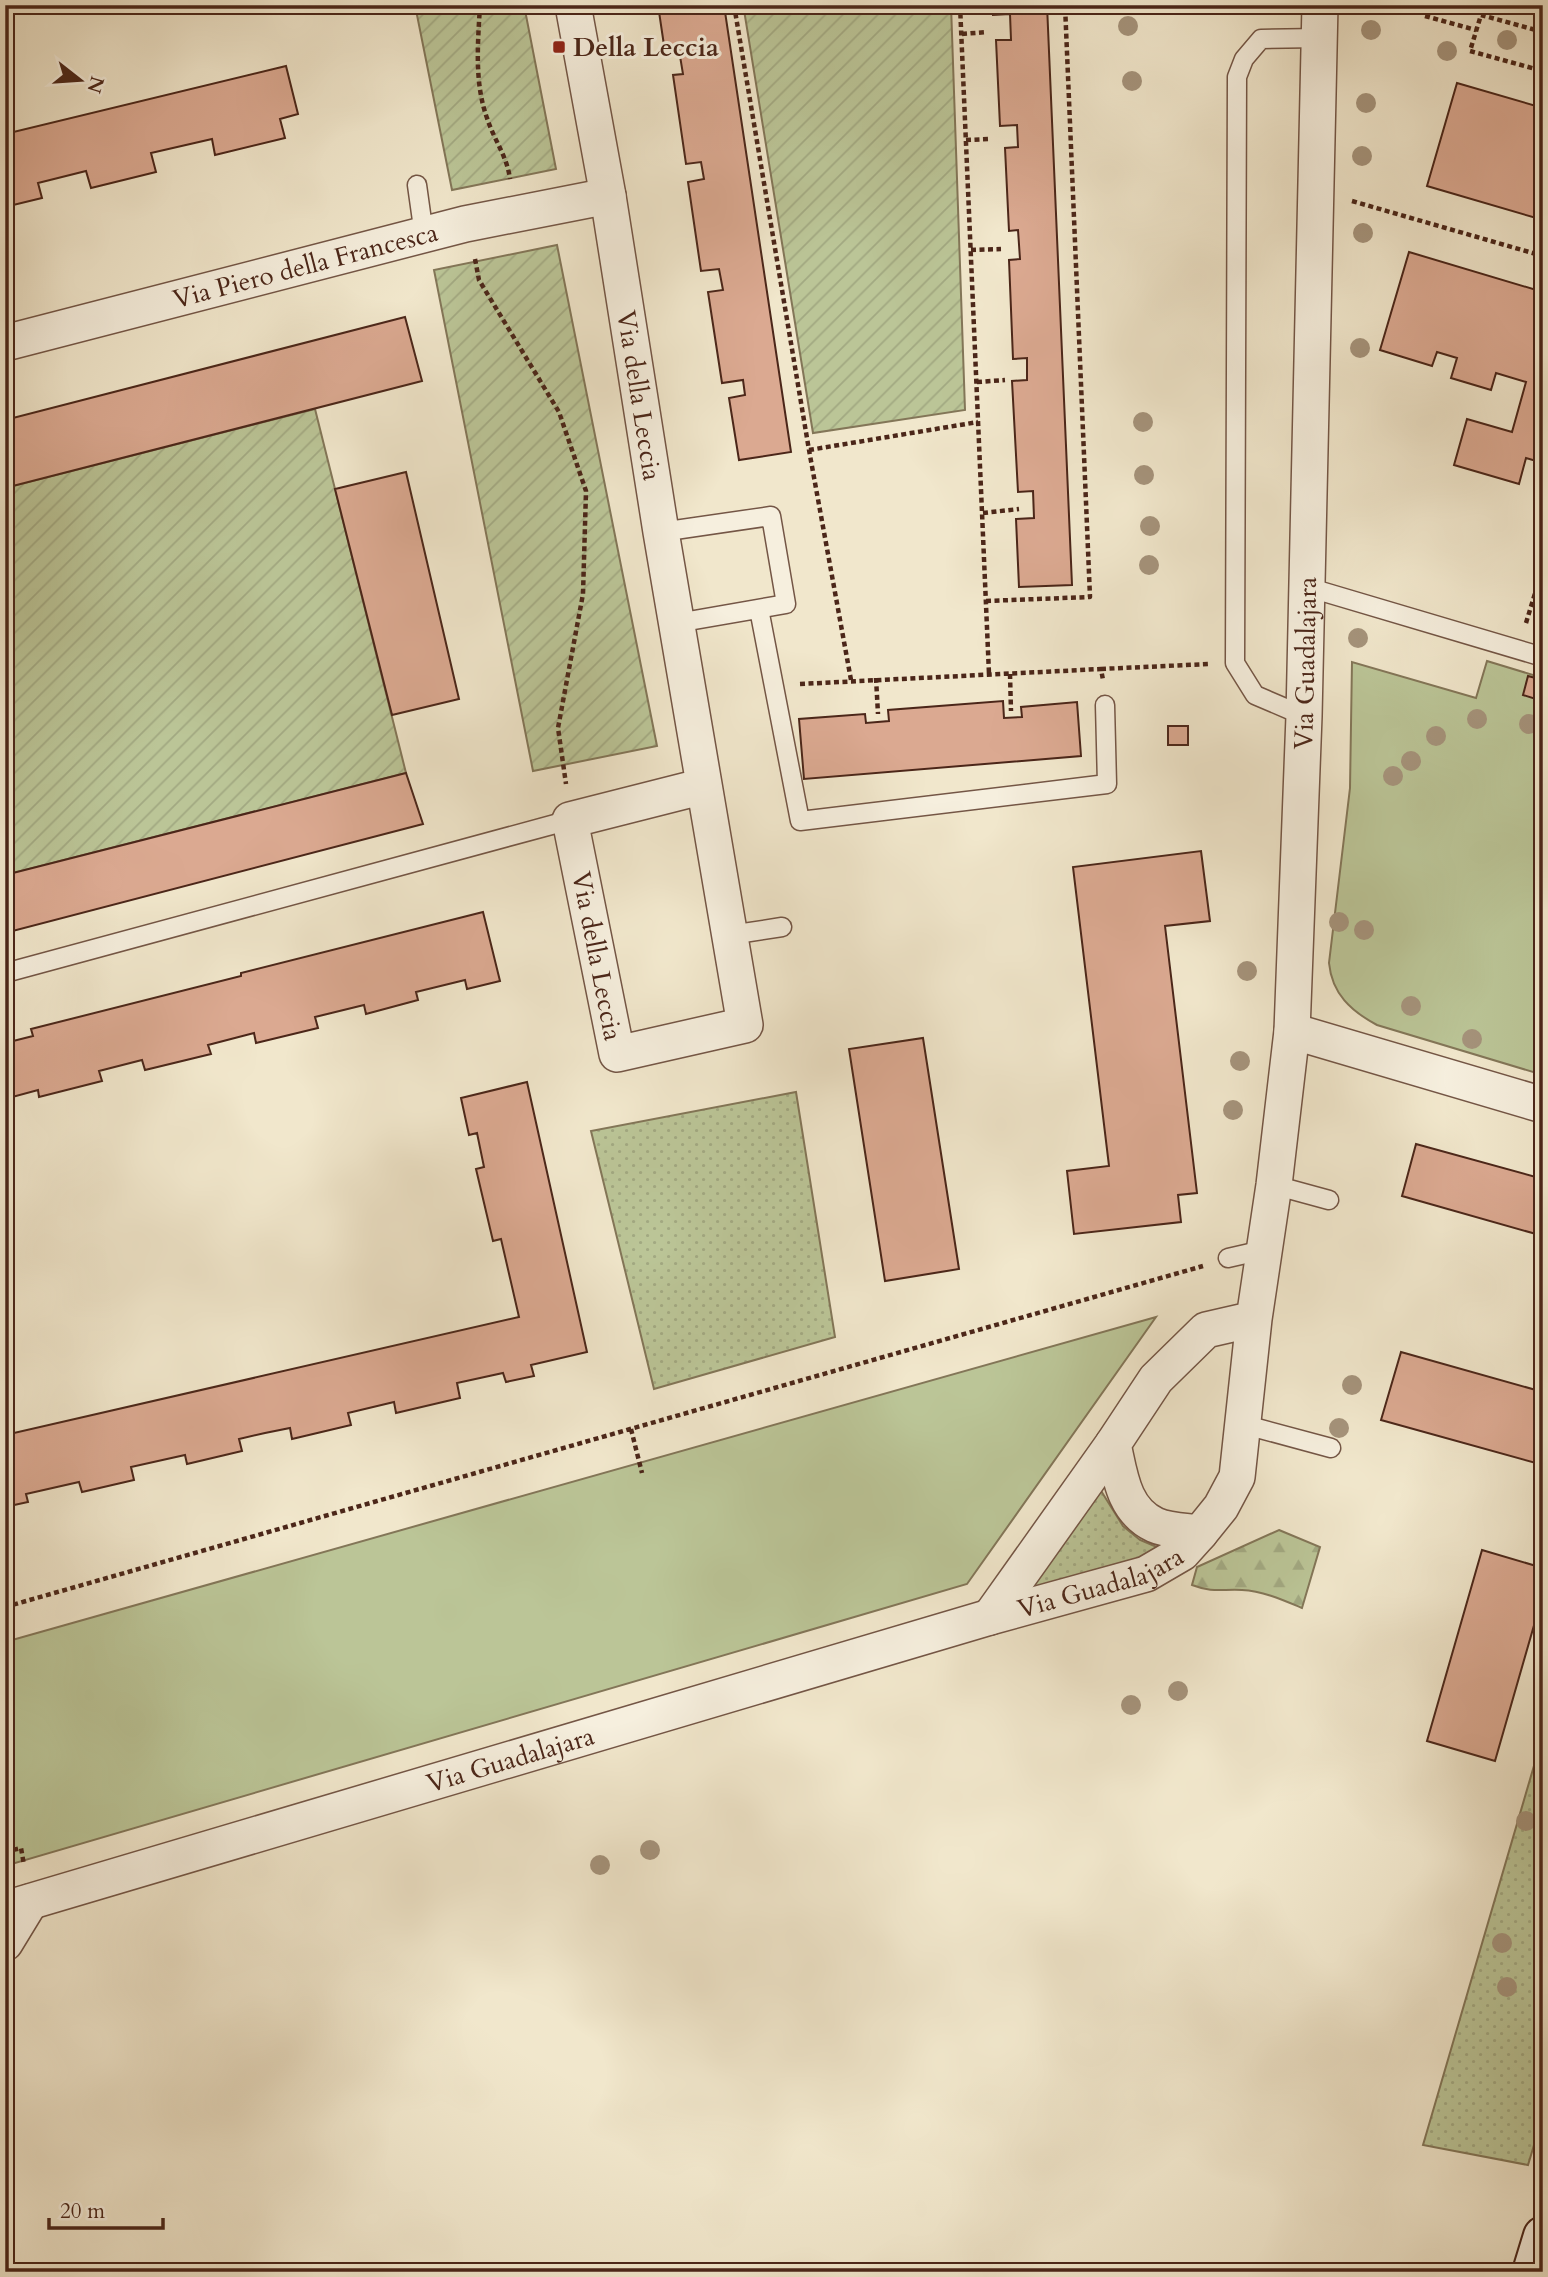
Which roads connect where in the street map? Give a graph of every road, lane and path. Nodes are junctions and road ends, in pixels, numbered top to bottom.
1 (480, 5) edge
2 (573, 5) edge
3 (734, 5) edge
4 (960, 5) edge
5 (1065, 5) edge
6 (1425, 16) dead end
7 (1320, 22) edge
8 (1476, 30) junction
9 (987, 32) dead end
10 (1543, 32) edge
11 (962, 34) junction
12 (1543, 71) edge
13 (989, 139) dead end
14 (966, 140) junction
15 (510, 178) dead end
16 (418, 185) dead end
17 (1316, 191) junction
18 (608, 196) junction
19 (424, 235) junction
20 (1001, 249) dead end
21 (971, 250) junction
22 (1543, 256) edge
23 (476, 262) dead end
24 (5, 343) edge
25 (1005, 380) dead end
26 (977, 382) junction
27 (978, 422) junction
28 (809, 450) junction
29 (1019, 509) dead end
30 (983, 513) junction
31 (661, 532) junction
32 (1543, 566) edge
33 (1307, 587) junction
34 (986, 601) junction
35 (759, 609) junction
36 (677, 623) junction
37 (1518, 650) junction
38 (1543, 657) edge
39 (1235, 663) junction
40 (1101, 669) junction
41 (989, 674) junction
42 (1010, 674) junction
43 (876, 678) junction
44 (851, 680) junction
45 (774, 686) junction
46 (1105, 705) joint
47 (1011, 710) dead end
48 (878, 714) dead end
49 (1304, 716) junction
50 (564, 765) dead end
51 (704, 786) junction
52 (570, 820) junction
53 (782, 926) dead end
54 (730, 935) junction
55 (5, 973) edge
56 (1292, 1031) junction
57 (1543, 1105) edge
58 (1274, 1185) junction
59 (1329, 1200) dead end
60 (1263, 1250) junction
61 (1228, 1258) joint
62 (1254, 1319) junction
63 (1242, 1424) junction
64 (631, 1429) junction
65 (1112, 1444) junction
66 (1331, 1448) dead end
67 (642, 1473) dead end
68 (1200, 1533) junction
69 (5, 1607) edge
70 (990, 1617) junction
71 (18, 1905) edge
72 (5, 1942) edge
73 (1543, 2236) edge
74 (1532, 2272) edge

1 - 15 path
2 - 18 street, Via della Leccia
3 - 28 path
4 - 11 path
5 - 34 path
6 - 8 path
7 - 17 street, Via Guadalajara
7 - 39 lane
8 - 10 path
8 - 12 path
9 - 11 path
11 - 14 path
13 - 14 path
14 - 21 path
16 - 19 lane
17 - 22 path
17 - 33 street, Via Guadalajara
18 - 19 street, Via Piero della Francesca
18 - 31 street, Via della Leccia
19 - 24 street, Via Piero della Francesca
20 - 21 path
21 - 26 path
23 - 50 path
25 - 26 path
26 - 27 path
27 - 28 path
27 - 30 path
28 - 44 path
29 - 30 path
30 - 34 path
31 - 35 lane
31 - 36 street, Via della Leccia
32 - 37 path
33 - 37 lane
33 - 49 street, Via Guadalajara
34 - 41 path
35 - 36 lane
35 - 45 lane
36 - 51 street, Via della Leccia
37 - 38 lane
39 - 40 path
39 - 49 lane
40 - 42 path
40 - 46 path
41 - 42 path
41 - 43 path
42 - 47 path
43 - 44 path
43 - 48 path
44 - 45 path
45 - 46 lane
49 - 56 street, Via Guadalajara
51 - 52 street
51 - 54 street, Via della Leccia
52 - 54 street, Via della Leccia
52 - 55 lane
53 - 54 lane
56 - 57 street
56 - 58 street, Via Guadalajara
58 - 59 lane
58 - 60 street, Via Guadalajara
60 - 61 lane
60 - 62 street, Via Guadalajara
61 - 64 path
62 - 63 street, Via Guadalajara
62 - 65 street, Via Guadalajara
63 - 66 lane
63 - 68 street, Via Guadalajara
64 - 67 path
64 - 69 path
65 - 68 street, Via Guadalajara
65 - 70 street, Via Guadalajara
68 - 70 street, Via Guadalajara
70 - 71 street, Via Guadalajara
71 - 72 street, Via Guadalajara
73 - 74 main road

